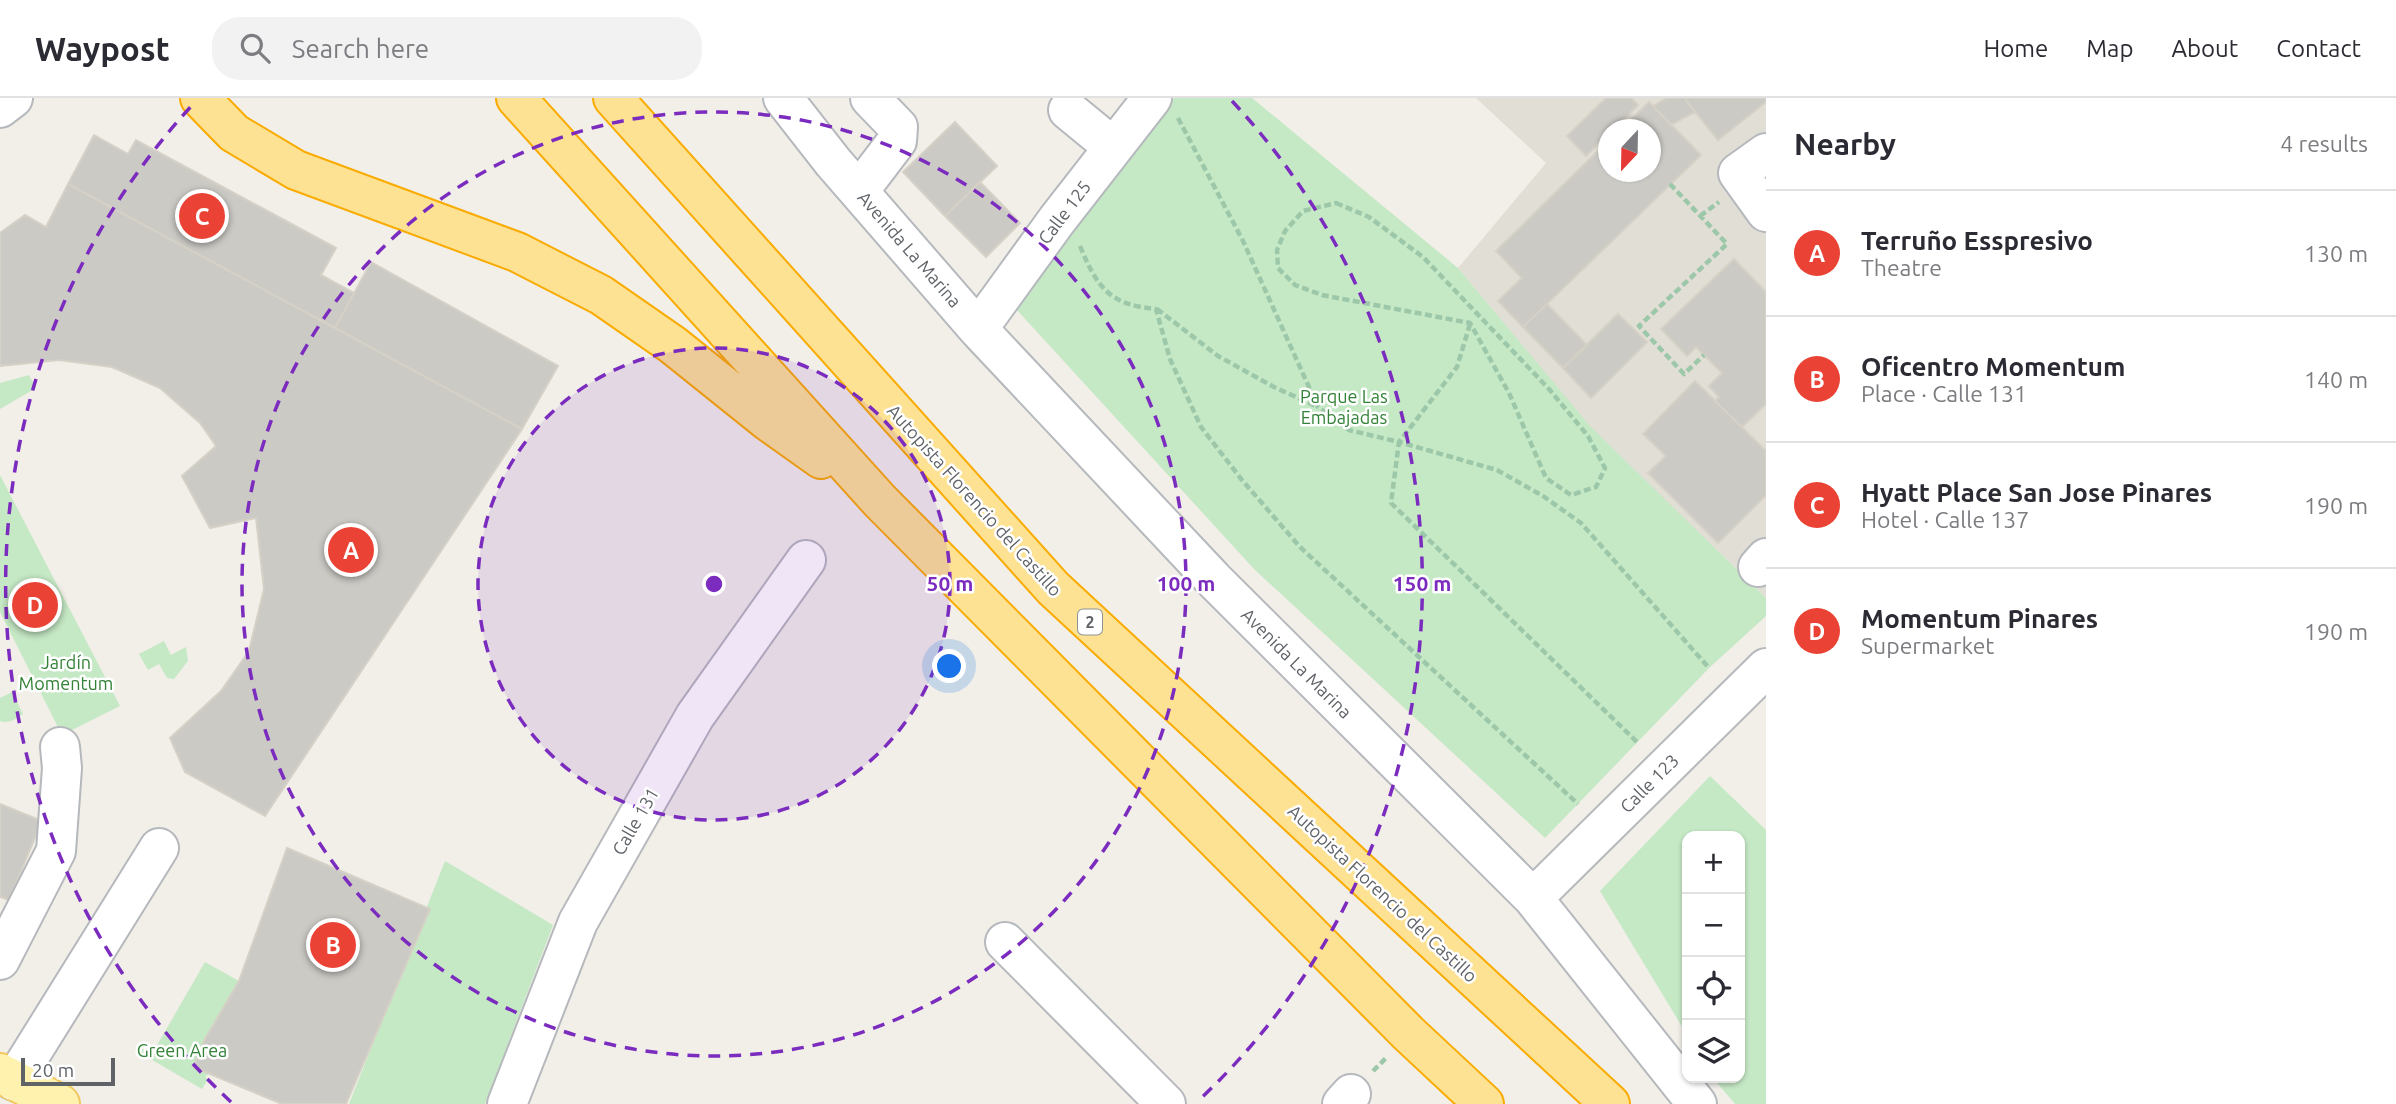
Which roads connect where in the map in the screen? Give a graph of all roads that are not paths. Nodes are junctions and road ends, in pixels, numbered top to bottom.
1 (13, 98) edge
2 (200, 98) edge
3 (516, 98) edge
4 (612, 98) edge
5 (783, 98) edge
6 (870, 98) edge
7 (1066, 102) edge
8 (1164, 106) edge
9 (0, 108) edge
10 (1113, 147) junction
11 (1766, 153) edge
12 (859, 191) junction
13 (1766, 212) edge
14 (978, 329) junction
15 (880, 501) junction
16 (806, 560) dead end
17 (1766, 668) edge
18 (61, 747) dead end
19 (159, 848) dead end
20 (1533, 898) junction
21 (15, 909) edge
22 (1005, 942) dead end
23 (0, 960) edge
24 (7, 1077) edge
25 (60, 1104) edge
26 (507, 1104) edge
27 (1166, 1104) edge
28 (1484, 1104) edge
29 (1610, 1104) edge
30 (1697, 1104) edge

1 - 9 street
2 - 15 highway
3 - 15 highway
4 - 29 highway, Autopista Florencio del Castillo / 2
5 - 12 street, Avenida La Marina
6 - 12 street
7 - 10 street
8 - 10 street, Calle 125
10 - 14 street, Calle 125
11 - 13 street
12 - 14 street, Avenida La Marina
14 - 20 street, Avenida La Marina
15 - 28 highway
16 - 26 street, Calle 131
17 - 20 street, Calle 123
18 - 21 street
19 - 24 street
20 - 30 street, Avenida La Marina
21 - 23 street
22 - 27 street
24 - 25 main road

